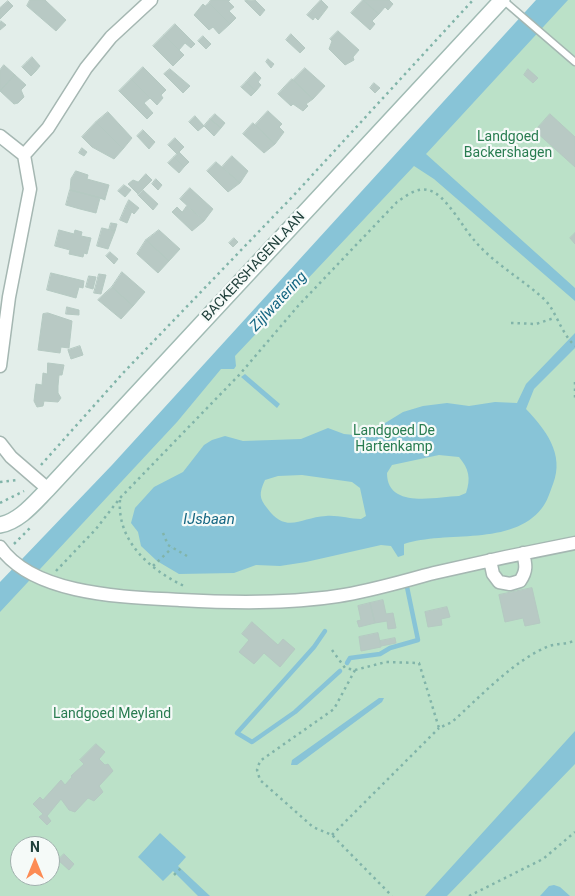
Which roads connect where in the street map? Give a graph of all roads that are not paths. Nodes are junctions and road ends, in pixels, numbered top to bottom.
1 (151, 0) edge
2 (502, 0) edge
3 (575, 62) edge
4 (0, 136) edge
5 (24, 155) junction
6 (0, 366) edge
7 (0, 443) edge
8 (48, 489) junction
9 (0, 525) edge
10 (575, 543) edge
11 (0, 547) edge
12 (523, 553) junction
13 (490, 560) junction

1 - 5 street
2 - 3 lane
2 - 8 street, BACKERSHAGENLAAN
4 - 5 street
5 - 6 street
7 - 8 street
8 - 9 street, BACKERSHAGENLAAN
10 - 12 street
11 - 13 street
12 - 13 street
12 - 13 street

